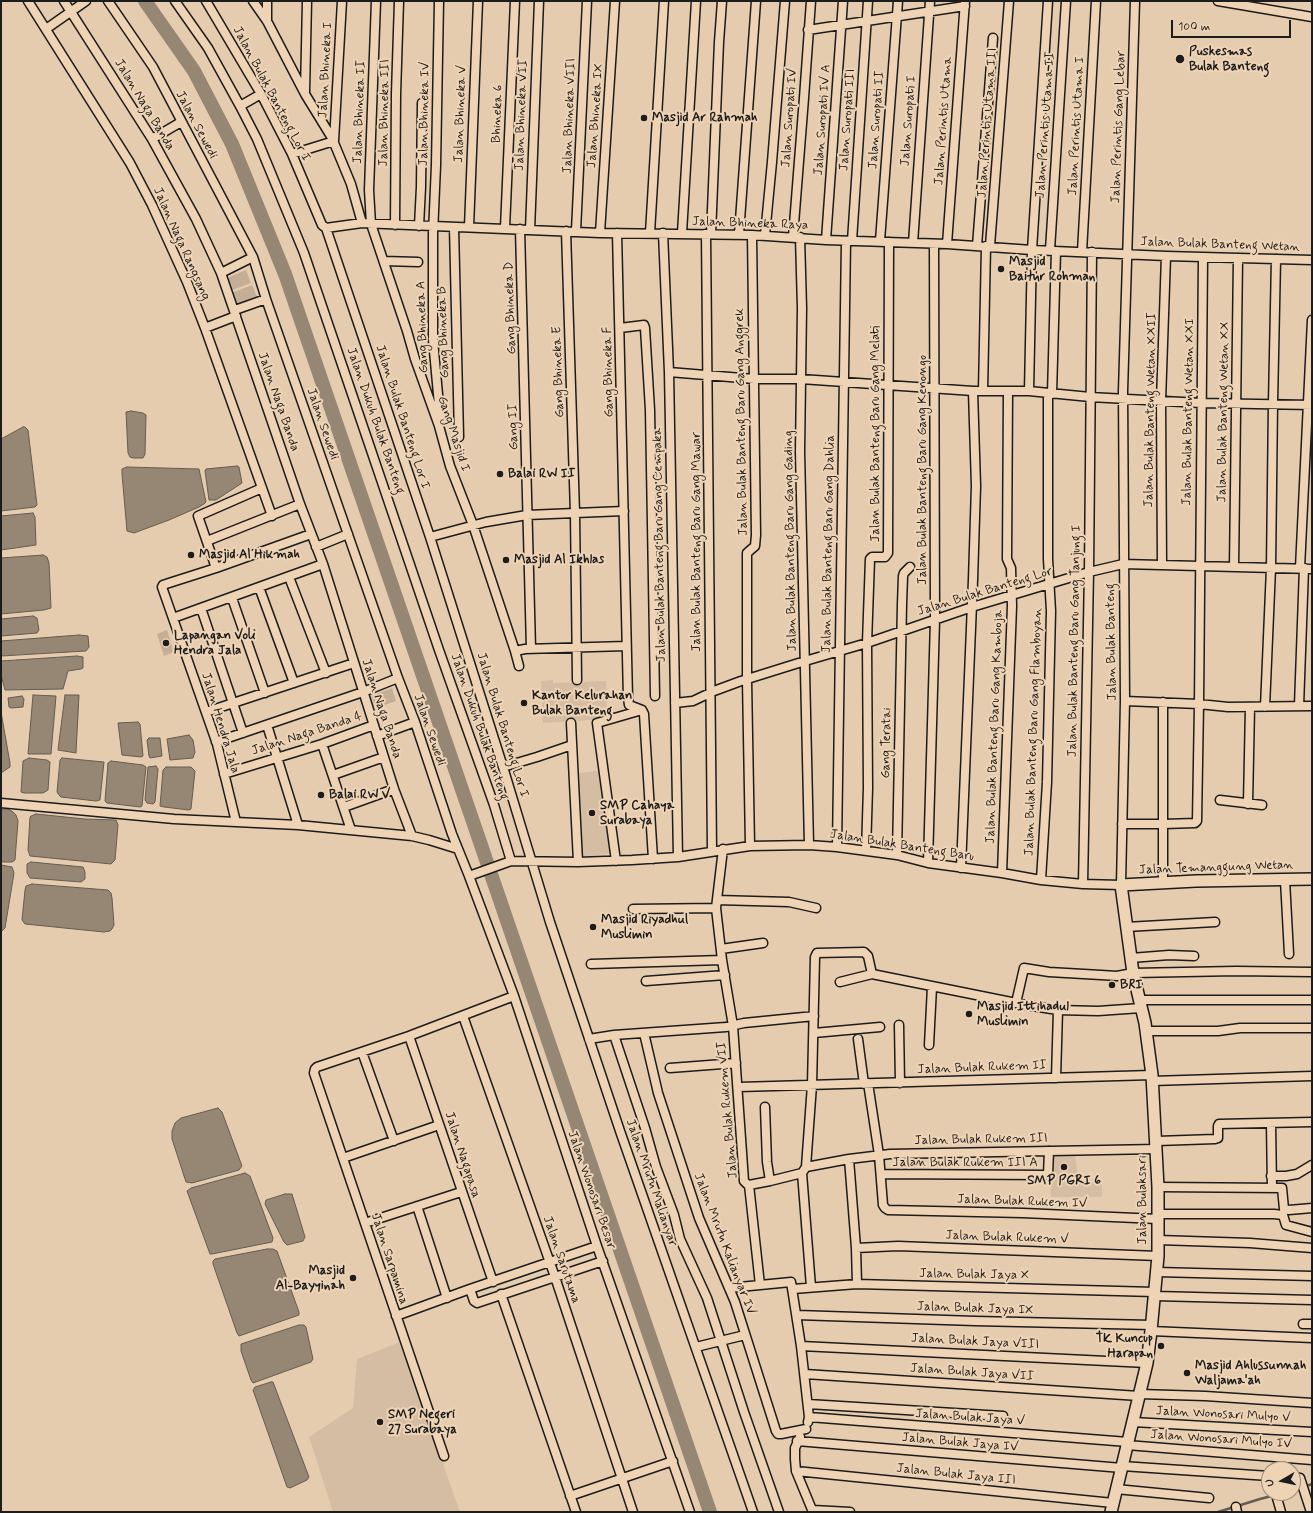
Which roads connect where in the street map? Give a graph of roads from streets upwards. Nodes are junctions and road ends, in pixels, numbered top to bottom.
1 (28, 1) edge
2 (64, 1) edge
3 (86, 1) edge
4 (108, 1) edge
5 (175, 1) edge
6 (206, 1) edge
7 (253, 1) edge
8 (267, 1) edge
9 (307, 1) edge
10 (342, 1) edge
11 (376, 1) edge
12 (399, 1) edge
13 (439, 1) edge
14 (478, 1) edge
15 (515, 1) edge
16 (539, 1) edge
17 (587, 1) edge
18 (615, 1) edge
19 (664, 1) edge
20 (696, 1) edge
21 (722, 1) edge
22 (756, 1) edge
23 (785, 1) edge
24 (811, 1) edge
25 (843, 1) edge
26 (868, 1) edge
27 (898, 1) edge
28 (930, 1) edge
29 (1009, 1) edge
30 (1048, 1) edge
31 (1066, 1) edge
32 (1096, 1) edge
33 (1135, 1) edge
34 (1218, 1) edge
35 (965, 4) edge
36 (71, 12) junction
37 (929, 13) junction
38 (897, 17) junction
39 (1312, 17) edge
40 (266, 21) junction
41 (866, 22) junction
42 (842, 25) junction
43 (46, 29) junction
44 (808, 30) junction
45 (993, 38) dead end
46 (261, 94) junction
47 (304, 94) junction
48 (422, 103) dead end
49 (240, 106) junction
50 (181, 122) junction
51 (152, 139) junction
52 (334, 141) junction
53 (292, 154) junction
54 (362, 223) junction
55 (371, 224) junction
56 (395, 225) junction
57 (419, 226) junction
58 (433, 226) junction
59 (454, 227) junction
60 (469, 227) junction
61 (326, 228) junction
62 (505, 228) junction
63 (520, 229) junction
64 (530, 230) junction
65 (566, 231) junction
66 (576, 232) junction
67 (600, 233) junction
68 (617, 233) junction
69 (650, 233) junction
70 (663, 233) junction
71 (682, 233) junction
72 (709, 234) junction
73 (739, 234) junction
74 (765, 234) junction
75 (752, 235) junction
76 (796, 237) junction
77 (826, 240) junction
78 (849, 241) junction
79 (880, 241) junction
80 (889, 242) junction
81 (912, 243) junction
82 (934, 244) junction
83 (947, 244) junction
84 (977, 246) junction
85 (988, 246) junction
86 (1032, 250) junction
87 (1053, 250) junction
88 (1082, 252) junction
89 (1092, 252) junction
90 (1128, 254) junction
91 (1166, 256) junction
92 (253, 257) junction
93 (1203, 258) junction
94 (1238, 258) junction
95 (1276, 259) junction
96 (1312, 260) edge
97 (384, 261) junction
98 (418, 262) dead end
99 (221, 273) junction
100 (266, 299) junction
101 (236, 313) junction
102 (1312, 320) edge
103 (206, 328) junction
104 (620, 328) junction
105 (669, 372) junction
106 (708, 376) junction
107 (754, 378) junction
108 (801, 379) junction
109 (843, 382) junction
110 (525, 386) joint
111 (888, 386) junction
112 (935, 388) junction
113 (973, 391) junction
114 (983, 391) junction
115 (1008, 391) junction
116 (1029, 391) junction
117 (1050, 394) junction
118 (1123, 396) junction
119 (1090, 398) junction
120 (1161, 401) junction
121 (1201, 403) junction
122 (1236, 403) junction
123 (1273, 404) junction
124 (1310, 405) edge
125 (439, 426) junction
126 (459, 437) dead end
127 (262, 488) junction
128 (300, 504) junction
129 (624, 511) junction
130 (575, 513) junction
131 (527, 515) junction
132 (272, 516) junction
133 (472, 525) junction
134 (311, 534) junction
135 (348, 534) junction
136 (430, 536) junction
137 (207, 541) junction
138 (316, 547) junction
139 (323, 564) junction
140 (1123, 564) junction
141 (1162, 564) junction
142 (1200, 566) junction
143 (910, 567) dead end
144 (1234, 567) junction
145 (216, 568) junction
146 (1271, 568) junction
147 (1306, 568) edge
148 (1089, 572) junction
149 (289, 577) junction
150 (1049, 585) junction
151 (259, 587) junction
152 (1011, 596) junction
153 (232, 598) junction
154 (972, 607) junction
155 (201, 608) junction
156 (173, 618) junction
157 (935, 620) junction
158 (900, 632) junction
159 (867, 643) junction
160 (626, 646) junction
161 (577, 648) junction
162 (531, 649) junction
163 (515, 651) junction
164 (839, 651) junction
165 (805, 661) junction
166 (354, 663) junction
167 (519, 666) dead end
168 (326, 673) junction
169 (398, 678) junction
170 (577, 680) dead end
171 (747, 680) junction
172 (294, 683) junction
173 (363, 692) junction
174 (265, 693) junction
175 (710, 693) junction
176 (655, 696) dead end
177 (1125, 701) junction
178 (1163, 702) junction
179 (234, 703) junction
180 (675, 703) junction
181 (1199, 704) junction
182 (1299, 706) junction
183 (1312, 706) edge
184 (1250, 707) junction
185 (1265, 707) junction
186 (642, 710) junction
187 (206, 712) junction
188 (415, 722) junction
189 (571, 723) dead end
190 (267, 725) junction
191 (374, 725) junction
192 (243, 733) junction
193 (377, 736) junction
194 (216, 742) junction
195 (322, 744) junction
196 (572, 745) junction
197 (276, 757) junction
198 (384, 757) junction
199 (503, 767) junction
200 (224, 774) junction
201 (333, 775) junction
202 (394, 789) junction
203 (1220, 800) dead end
204 (1, 803) edge
205 (1248, 804) junction
206 (1262, 805) dead end
207 (344, 807) junction
208 (236, 822) junction
209 (1122, 824) junction
210 (1164, 824) junction
211 (298, 825) junction
212 (352, 830) junction
213 (412, 836) junction
214 (750, 846) junction
215 (809, 846) junction
216 (838, 847) junction
217 (458, 848) junction
218 (712, 851) junction
219 (723, 851) junction
220 (866, 851) junction
221 (897, 855) junction
222 (678, 857) junction
223 (653, 859) junction
224 (531, 860) junction
225 (616, 860) junction
226 (509, 861) junction
227 (578, 862) junction
228 (928, 863) junction
229 (961, 868) junction
230 (1002, 873) junction
231 (469, 876) junction
232 (1312, 879) edge
233 (1041, 880) junction
234 (1285, 880) junction
235 (1163, 883) junction
236 (1083, 884) junction
237 (1121, 889) junction
238 (716, 904) junction
239 (816, 908) dead end
240 (633, 909) dead end
241 (1215, 922) dead end
242 (1126, 927) junction
243 (763, 943) dead end
244 (721, 949) junction
245 (1290, 954) dead end
246 (1194, 956) dead end
247 (1131, 958) junction
248 (722, 960) junction
249 (591, 964) dead end
250 (1312, 972) edge
251 (1133, 973) junction
252 (872, 974) junction
253 (725, 975) junction
254 (646, 981) dead end
255 (840, 982) dead end
256 (932, 986) junction
257 (514, 996) junction
258 (1312, 1000) edge
259 (1016, 1003) junction
260 (1140, 1004) junction
261 (1058, 1010) junction
262 (464, 1016) junction
263 (814, 1016) junction
264 (899, 1025) dead end
265 (734, 1026) junction
266 (880, 1027) dead end
267 (1312, 1028) edge
268 (1146, 1031) junction
269 (814, 1032) junction
270 (644, 1033) junction
271 (614, 1035) junction
272 (409, 1036) junction
273 (589, 1039) junction
274 (858, 1039) dead end
275 (929, 1045) dead end
276 (362, 1052) junction
277 (736, 1063) junction
278 (670, 1068) dead end
279 (1312, 1076) edge
280 (1056, 1078) junction
281 (1152, 1078) junction
282 (900, 1082) junction
283 (866, 1084) junction
284 (812, 1085) junction
285 (739, 1087) junction
286 (765, 1106) dead end
287 (1312, 1122) edge
288 (1271, 1123) junction
289 (439, 1125) junction
290 (394, 1141) junction
291 (1157, 1145) junction
292 (1049, 1151) junction
293 (879, 1154) junction
294 (343, 1158) junction
295 (849, 1159) junction
296 (1312, 1165) edge
297 (804, 1170) junction
298 (881, 1174) junction
299 (1271, 1176) junction
300 (770, 1181) junction
301 (750, 1185) junction
302 (1158, 1187) junction
303 (1272, 1188) junction
304 (461, 1192) junction
305 (417, 1206) junction
306 (1312, 1208) edge
307 (1284, 1212) junction
308 (1158, 1217) junction
309 (365, 1223) junction
310 (1312, 1232) edge
311 (1158, 1240) junction
312 (598, 1246) junction
313 (856, 1248) junction
314 (1312, 1248) edge
315 (1158, 1256) junction
316 (603, 1261) junction
317 (549, 1263) junction
318 (523, 1271) junction
319 (1157, 1272) junction
320 (1312, 1276) edge
321 (555, 1277) junction
322 (493, 1282) junction
323 (857, 1284) junction
324 (528, 1285) junction
325 (760, 1285) junction
326 (811, 1287) junction
327 (729, 1288) junction
328 (470, 1289) junction
329 (793, 1289) junction
330 (501, 1294) junction
331 (1155, 1294) junction
332 (447, 1298) junction
333 (1312, 1300) edge
334 (797, 1315) junction
335 (396, 1316) junction
336 (1303, 1324) dead end
337 (1312, 1324) edge
338 (1152, 1328) junction
339 (746, 1335) junction
340 (1312, 1338) edge
341 (721, 1341) junction
342 (801, 1346) junction
343 (696, 1347) junction
344 (1147, 1362) junction
345 (804, 1374) junction
346 (1139, 1395) junction
347 (1312, 1403) edge
348 (808, 1404) junction
349 (1002, 1416) dead end
350 (809, 1417) junction
351 (1133, 1422) junction
352 (806, 1429) junction
353 (1312, 1432) edge
354 (797, 1441) junction
355 (1128, 1443) junction
356 (444, 1456) dead end
357 (1312, 1460) edge
358 (673, 1461) junction
359 (1122, 1467) junction
360 (796, 1471) junction
361 (1261, 1476) edge
362 (622, 1479) junction
363 (1116, 1489) junction
364 (1301, 1489) edge
365 (570, 1496) junction
366 (1209, 1498) dead end
367 (1278, 1501) edge
368 (1112, 1507) edge
369 (813, 1511) edge
370 (576, 1512) edge
371 (633, 1512) edge
372 (690, 1512) edge
373 (753, 1512) edge
374 (779, 1512) edge
375 (850, 1512) edge
376 (1281, 1512) edge
377 (1311, 1512) edge

1 - 43 street, Jalan Naga Rangsang
2 - 36 street, Jalan Naga Banda
3 - 36 street
4 - 50 street, Jalan Sewedi
5 - 49 street, Jalan Dukuh Bulak Banteng
6 - 46 street, Jalan Bulak Banteng Lor I
7 - 40 street, Jalan Bhineka I
8 - 40 street
9 - 47 street
10 - 52 street, Jalan Bhineka I
11 - 55 street, Jalan Bhineka II
12 - 56 street, Jalan Bhineka III
13 - 58 street, Jalan Bhineka IV
14 - 60 street, Jalan Bhineka V
15 - 62 street, Bhineka 6
16 - 64 street, Jalan Bhineka VII
17 - 66 street, Jalan Bhineka VIII
18 - 67 street, Jalan Bhineka IX
19 - 69 street
20 - 71 street
21 - 72 street, Jalan Bulak Banteng Baru Gang Mawar
22 - 73 street
23 - 74 street
24 - 44 street, Jalan Suropati IV
25 - 42 street, Jalan Suropati IV A
26 - 41 street, Jalan Suropati III
27 - 38 street, Jalan Suropati II
28 - 37 street, Jalan Suropati I
29 - 85 street, Jalan Perintis Utama III
30 - 86 street
31 - 87 street, Jalan Perintis Utama II
32 - 88 street, Jalan Perintis Utama I
33 - 90 street, Jalan Perintis Gang Lebar
34 - 39 street
35 - 37 street
35 - 83 street, Jalan Perintis Utama
36 - 43 street
36 - 51 street, Jalan Naga Banda
37 - 38 street
37 - 81 street, Jalan Suropati I
38 - 41 street
38 - 79 street, Jalan Suropati II
40 - 47 street, Jalan Bhineka I
41 - 42 street
41 - 78 street, Jalan Suropati III
42 - 44 street
42 - 77 street, Jalan Suropati IV A
43 - 103 street, Jalan Naga Rangsang
44 - 76 street, Jalan Suropati IV
45 - 84 street
46 - 49 street
46 - 53 street, Jalan Bulak Banteng Lor I
47 - 52 street, Jalan Bhineka I
48 - 57 street
49 - 226 street, Jalan Dukuh Bulak Banteng
50 - 51 street
50 - 92 street, Jalan Sewedi
51 - 99 street, Jalan Naga Banda
52 - 53 street
52 - 54 street, Jalan Bhineka I
53 - 61 street, Jalan Bulak Banteng Lor I
54 - 55 street, Jalan Bhineka Raya
54 - 61 street, Jalan Bhineka Raya
55 - 56 street, Jalan Bhineka Raya
55 - 97 street, Gang Masjid I
56 - 57 street, Jalan Bhineka Raya
57 - 58 street, Jalan Bhineka Raya
58 - 59 street, Jalan Bhineka Raya
58 - 125 street, Gang Bhineka A
59 - 60 street, Jalan Bhineka Raya
59 - 126 street, Gang Bhineka B
60 - 62 street, Jalan Bhineka Raya
61 - 136 street, Jalan Bulak Banteng Lor I
62 - 63 street, Jalan Bhineka Raya
63 - 64 street, Jalan Bhineka Raya
63 - 110 street, Gang Bhineka D
64 - 65 street, Jalan Bhineka Raya
65 - 66 street, Jalan Bhineka Raya
65 - 130 street, Gang Bhineka E
66 - 67 street, Jalan Bhineka Raya
67 - 68 street, Jalan Bhineka Raya
68 - 69 street, Jalan Bhineka Raya
68 - 104 street, Gang Bhineka F
69 - 70 street, Jalan Bhineka Raya
70 - 71 street, Jalan Bhineka Raya
70 - 105 street, Jalan Bulak Banteng Baru Gang Cempaka
71 - 72 street, Jalan Bhineka Raya
72 - 73 street, Jalan Bhineka Raya
72 - 106 street, Jalan Bulak Banteng Baru Gang Mawar
73 - 75 street, Jalan Bhineka Raya
74 - 75 street, Jalan Bhineka Raya
74 - 76 street, Jalan Bhineka Raya
75 - 107 street, Jalan Bulak Banteng Baru Gang Anggrek
76 - 77 street, Jalan Bhineka Raya
76 - 108 street, Jalan Bulak Banteng Baru Gang Gading
77 - 78 street, Jalan Bhineka Raya
78 - 79 street, Jalan Bhineka Raya
78 - 109 street, Jalan Bulak Banteng Baru Gang Dahlia
79 - 80 street, Jalan Bhineka Raya
80 - 81 street, Jalan Bhineka Raya
80 - 111 street, Jalan Bulak Banteng Baru Gang Melati
81 - 82 street, Jalan Bhineka Raya
82 - 83 street, Jalan Bhineka Raya
82 - 112 street, Jalan Bulak Banteng Baru Gang Kenongo
83 - 84 street, Jalan Bhineka Raya
84 - 85 street, Jalan Bhineka Raya
85 - 86 street, Jalan Bhineka Raya
85 - 114 street, Jalan Perintis Utama III
86 - 87 street, Jalan Bhineka Raya
86 - 116 street
87 - 88 street, Jalan Bhineka Raya
87 - 117 street, Jalan Perintis Utama II
88 - 89 street, Jalan Bhineka Raya
89 - 90 street, Jalan Bhineka Raya
89 - 119 street, Jalan Bulak Banteng Baru Gang Tanjung I
90 - 91 street, Jalan Bulak Banteng Wetan
90 - 118 street, Jalan Perintis Gang Lebar
91 - 93 street, Jalan Bulak Banteng Wetan
91 - 120 street, Jalan Bulak Banteng Wetan XXII
92 - 99 street
92 - 100 street, Jalan Sewedi
93 - 94 street, Jalan Bulak Banteng Wetan
93 - 121 street, Jalan Bulak Banteng Wetan XXI
94 - 95 street, Jalan Bulak Banteng Wetan
94 - 122 street, Jalan Bulak Banteng Wetan XX
95 - 96 street, Jalan Bulak Banteng Wetan
95 - 123 street
97 - 98 street
97 - 125 street, Gang Masjid I
99 - 101 street, Jalan Naga Banda
100 - 101 street
100 - 135 street, Jalan Sewedi
101 - 103 street
101 - 128 street, Jalan Naga Banda
102 - 124 street
103 - 127 street, Jalan Naga Rangsang
104 - 129 street, Gang Bhineka F
104 - 176 street
105 - 106 street
105 - 180 street, Jalan Bulak Banteng Baru Gang Cempaka
106 - 107 street
106 - 175 street, Jalan Bulak Banteng Baru Gang Mawar
107 - 108 street
107 - 171 street, Jalan Bulak Banteng Baru Gang Anggrek
108 - 109 street
108 - 165 street, Jalan Bulak Banteng Baru Gang Gading
109 - 111 street
109 - 164 street, Jalan Bulak Banteng Baru Gang Dahlia
110 - 131 street, Gang II
111 - 112 street
111 - 159 street, Jalan Bulak Banteng Baru Gang Melati
112 - 113 street
112 - 157 street, Jalan Bulak Banteng Baru Gang Kenongo
113 - 114 street
113 - 154 street
114 - 115 street
115 - 116 street
115 - 152 street, Jalan Bulak Banteng Baru Gang Kamboja
116 - 117 street
117 - 119 street
117 - 150 street, Jalan Bulak Banteng Baru Gang Flamboyan
118 - 119 street
118 - 120 street
118 - 140 street, Jalan Bulak Banteng
119 - 148 street, Jalan Bulak Banteng Baru Gang Tanjung I
120 - 121 street
120 - 141 street, Jalan Bulak Banteng Wetan XXII
121 - 122 street
121 - 142 street, Jalan Bulak Banteng Wetan XXI
122 - 123 street
122 - 144 street, Jalan Bulak Banteng Wetan XX
123 - 124 street
123 - 146 street
124 - 147 street
125 - 133 street, Gang Masjid I
127 - 132 street, Jalan Naga Rangsang
127 - 137 street
128 - 132 street
128 - 134 street, Jalan Naga Banda
129 - 130 street
129 - 160 street, Gang Bhineka F
130 - 131 street
130 - 161 street, Gang Bhineka E
131 - 133 street
131 - 162 street, Gang II
132 - 137 street
133 - 136 street
133 - 163 street, Gang Masjid I
134 - 138 street, Jalan Naga Banda
134 - 145 street
135 - 138 street
135 - 169 street, Jalan Sewedi
136 - 199 street, Jalan Bulak Banteng Lor I
137 - 145 street
138 - 139 street, Jalan Naga Banda
139 - 149 street
139 - 166 street, Jalan Naga Banda
140 - 141 street, Jalan Bulak Banteng Lor
140 - 148 street, Jalan Bulak Banteng Lor
140 - 177 street, Jalan Bulak Banteng
141 - 142 street, Jalan Bulak Banteng Lor
142 - 144 street, Jalan Bulak Banteng Lor
142 - 181 street, Jalan Bulak Banteng Wetan XXI
143 - 158 street, Gang Teratai
144 - 146 street, Jalan Bulak Banteng Lor
145 - 156 street, Jalan Hendra Jala
146 - 147 street, Jalan Bulak Banteng Lor
146 - 185 street
147 - 182 street
148 - 150 street, Jalan Bulak Banteng Lor
148 - 236 street, Jalan Bulak Banteng Baru Gang Tanjung I
149 - 151 street
149 - 168 street
150 - 152 street, Jalan Bulak Banteng Lor
150 - 233 street, Jalan Bulak Banteng Baru Gang Flamboyan
151 - 153 street
151 - 172 street
152 - 154 street, Jalan Bulak Banteng Lor
152 - 230 street, Jalan Bulak Banteng Baru Gang Kamboja
153 - 155 street
153 - 174 street
154 - 157 street, Jalan Bulak Banteng Lor
154 - 229 street
155 - 156 street
155 - 179 street
156 - 187 street, Jalan Hendra Jala
157 - 158 street, Jalan Bulak Banteng Lor
157 - 228 street, Jalan Bulak Banteng Baru Gang Kenongo
158 - 159 street, Jalan Bulak Banteng Lor
158 - 221 street, Gang Teratai
159 - 164 street, Jalan Bulak Banteng Lor
159 - 220 street, Jalan Bulak Banteng Baru Gang Melati
160 - 161 street
160 - 186 street, Gang Bhineka F
161 - 162 street
161 - 170 street, Gang Bhineka E
162 - 163 street
163 - 167 street, Gang Masjid I
164 - 165 street, Jalan Bulak Banteng Lor
164 - 216 street, Jalan Bulak Banteng Baru Gang Dahlia
165 - 171 street, Jalan Bulak Banteng Lor
165 - 215 street, Jalan Bulak Banteng Baru Gang Gading
166 - 168 street
166 - 173 street, Jalan Naga Banda
168 - 172 street
169 - 173 street
169 - 188 street, Jalan Sewedi
171 - 175 street, Jalan Bulak Banteng Lor
171 - 214 street, Jalan Bulak Banteng Baru Gang Anggrek
172 - 174 street
173 - 190 street
173 - 191 street, Jalan Naga Banda
174 - 179 street
175 - 180 street, Jalan Bulak Banteng Lor
175 - 218 street, Jalan Bulak Banteng Baru Gang Mawar
177 - 178 street
177 - 209 street, Jalan Bulak Banteng
178 - 181 street
178 - 210 street
179 - 187 street
179 - 192 street
180 - 222 street, Jalan Bulak Banteng Baru Gang Cempaka
181 - 184 street
181 - 210 street, Jalan Bulak Banteng Wetan XXI
182 - 183 street
182 - 185 street
184 - 185 street
184 - 205 street
186 - 223 street
186 - 225 street
187 - 194 street, Jalan Hendra Jala
188 - 193 street
188 - 217 street, Jalan Sewedi
189 - 196 street
190 - 192 street
190 - 197 street
191 - 193 street, Jalan Naga Banda
191 - 195 street, Jalan Naga Banda 4
192 - 194 street
193 - 198 street, Jalan Naga Banda
194 - 200 street, Jalan Hendra Jala
195 - 197 street, Jalan Naga Banda 4
195 - 201 street
196 - 199 street
196 - 227 street
197 - 200 street, Jalan Naga Banda 4
197 - 211 street
198 - 201 street
198 - 202 street, Jalan Naga Banda
199 - 224 street, Jalan Bulak Banteng Lor I
200 - 208 street, Jalan Hendra Jala
201 - 207 street
202 - 207 street
202 - 213 street, Jalan Naga Banda
203 - 205 street
204 - 208 street
205 - 206 street
207 - 212 street
208 - 211 street
209 - 210 street
209 - 237 street, Jalan Bulak Banteng
210 - 235 street
211 - 212 street
212 - 213 street
213 - 217 street
214 - 215 street, Jalan Bulak Banteng Baru
214 - 219 street, Jalan Bulak Banteng Baru
215 - 216 street, Jalan Bulak Banteng Baru
216 - 220 street, Jalan Bulak Banteng Baru
217 - 231 street, Jalan Sewedi
218 - 219 street, Jalan Bulak Banteng Baru
218 - 222 street, Jalan Bulak Banteng Baru
219 - 238 street, Jalan Bulak Rukem VII
220 - 221 street, Jalan Bulak Banteng Baru
221 - 228 street, Jalan Bulak Banteng Baru
222 - 223 street, Jalan Bulak Banteng Baru
223 - 225 street, Jalan Bulak Banteng Baru
224 - 226 street, Jalan Bulak Banteng Baru
224 - 227 street, Jalan Bulak Banteng Baru
224 - 273 street, Jalan Mrutu Malianyar
225 - 227 street, Jalan Bulak Banteng Baru
226 - 231 street, Jalan Bulak Banteng Baru
228 - 229 street, Jalan Bulak Banteng Baru
229 - 230 street, Jalan Bulak Banteng Baru
230 - 233 street, Jalan Bulak Banteng Baru
231 - 257 street, Jalan Wonosari Besar
232 - 234 street, Jalan Temanggung Wetan
233 - 236 street, Jalan Bulak Banteng Baru
234 - 235 street, Jalan Temanggung Wetan
234 - 245 street
235 - 237 street, Jalan Temanggung Wetan
236 - 237 street, Jalan Bulak Banteng Baru
237 - 242 street, Jalan Bulaksari
238 - 239 street
238 - 240 street
238 - 244 street, Jalan Bulak Rukem VII
241 - 242 street
242 - 247 street, Jalan Bulaksari
243 - 244 street
244 - 248 street, Jalan Bulak Rukem VII
246 - 247 street
247 - 251 street, Jalan Bulaksari
248 - 249 street
248 - 253 street, Jalan Bulak Rukem VII
250 - 251 street
251 - 259 street
251 - 260 street, Jalan Bulaksari
252 - 255 street
252 - 256 street
252 - 263 street
253 - 254 street
253 - 265 street, Jalan Bulak Rukem VII
256 - 259 street
256 - 275 street
257 - 262 street
257 - 312 street, Jalan Wonosari Besar
258 - 260 street
259 - 261 street
260 - 261 street
260 - 268 street, Jalan Bulaksari
261 - 280 street
262 - 272 street
262 - 317 street, Jalan Sarutama
263 - 265 street
263 - 269 street
264 - 282 street
265 - 270 street
265 - 277 street, Jalan Bulak Rukem VII
266 - 269 street
267 - 268 street
268 - 281 street, Jalan Bulaksari
269 - 284 street
270 - 271 street
270 - 327 street, Jalan Mrutu Kalianyar IV
271 - 273 street
271 - 341 street
272 - 276 street
272 - 289 street, Jalan Nagapasa
273 - 343 street, Jalan Mrutu Malianyar
274 - 283 street
276 - 290 street
276 - 294 street, Jalan Sarpamina
277 - 278 street
277 - 285 street, Jalan Bulak Rukem VII
279 - 281 street, Jalan Bulak Rukem II
280 - 281 street, Jalan Bulak Rukem II
280 - 282 street, Jalan Bulak Rukem II
281 - 291 street, Jalan Bulaksari
282 - 283 street, Jalan Bulak Rukem II
283 - 284 street, Jalan Bulak Rukem II
283 - 293 street
284 - 285 street, Jalan Bulak Rukem II
284 - 297 street
285 - 301 street, Jalan Bulak Rukem VII
286 - 300 street
287 - 288 street
288 - 291 street, Jalan Bulak Rukem III
288 - 299 street
289 - 290 street
289 - 304 street, Jalan Nagapasa
290 - 294 street
291 - 292 street, Jalan Bulak Rukem III
291 - 302 street, Jalan Bulaksari
292 - 293 street, Jalan Bulak Rukem III
292 - 298 street, Jalan Bulak Rukem III A
293 - 295 street, Jalan Bulak Rukem III
293 - 298 street
294 - 309 street, Jalan Sarpamina
295 - 297 street, Jalan Bulak Rukem III
295 - 313 street
296 - 299 street
297 - 300 street, Jalan Bulak Rukem III
297 - 326 street
298 - 308 street, Jalan Bulak Rukem IV
299 - 303 street
300 - 301 street, Jalan Bulak Rukem III
301 - 325 street, Jalan Bulak Rukem VII
302 - 303 street
302 - 308 street, Jalan Bulaksari
303 - 307 street
304 - 305 street
304 - 322 street, Jalan Nagapasa
305 - 309 street
305 - 332 street
306 - 307 street, Jalan Bulak Rukem IV
307 - 308 street, Jalan Bulak Rukem IV
307 - 310 street
308 - 311 street, Jalan Bulaksari
309 - 335 street, Jalan Sarpamina
311 - 314 street
311 - 315 street, Jalan Bulaksari
312 - 316 street, Jalan Wonosari Besar
312 - 317 street
313 - 315 street, Jalan Bulak Rukem V
313 - 323 street
315 - 319 street, Jalan Bulaksari
316 - 321 street
316 - 358 street, Jalan Wonosari Besar
317 - 318 street
317 - 321 street, Jalan Sarutama
318 - 322 street
318 - 324 street
319 - 320 street
319 - 331 street, Jalan Bulaksari
321 - 324 street
321 - 362 street, Jalan Sarutama
322 - 328 street
323 - 326 street, Jalan Bulak Jaya X
323 - 331 street, Jalan Bulak Jaya X
324 - 330 street
325 - 327 street
325 - 329 street
326 - 329 street, Jalan Bulak Jaya X
327 - 339 street, Jalan Mrutu Kalianyar IV
328 - 330 street
328 - 332 street
329 - 334 street
330 - 365 street
331 - 333 street, Jalan Bulak Jaya X
331 - 338 street, Jalan Bulaksari
332 - 335 street
334 - 338 street, Jalan Bulak Jaya IX
334 - 342 street
335 - 356 street, Jalan Sarpamina
336 - 337 street
338 - 340 street, Jalan Bulak Jaya IX
338 - 344 street, Jalan Bulaksari
339 - 341 street
339 - 352 street, Jalan Mrutu Kalianyar IV
341 - 343 street
341 - 374 street
342 - 344 street, Jalan Bulak Jaya VIII
342 - 345 street
343 - 373 street, Jalan Mrutu Malianyar
344 - 346 street, Jalan Bulaksari
345 - 346 street, Jalan Bulak Jaya VII
345 - 348 street
346 - 347 street, Jalan Bulak Jaya VII
346 - 351 street, Jalan Bulaksari
348 - 349 street
348 - 350 street
350 - 352 street
350 - 355 street, Jalan Bulak Jaya V
351 - 353 street, Jalan Wonosari Mulyo V
351 - 355 street, Jalan Bulaksari
352 - 354 street
354 - 359 street, Jalan Bulak Jaya IV
354 - 360 street
355 - 357 street, Jalan Wonosari Mulyo IV
355 - 359 street, Jalan Bulaksari
358 - 362 street
358 - 372 street, Jalan Wonosari Besar
359 - 361 street, Jalan Bulak Jaya IV
359 - 363 street, Jalan Bulaksari
360 - 368 street, Jalan Bulak Jaya III
360 - 369 street
362 - 365 street
362 - 371 street, Jalan Sarutama
363 - 366 street
363 - 368 street, Jalan Bulaksari
364 - 377 street
365 - 370 street
367 - 376 street
369 - 375 street

